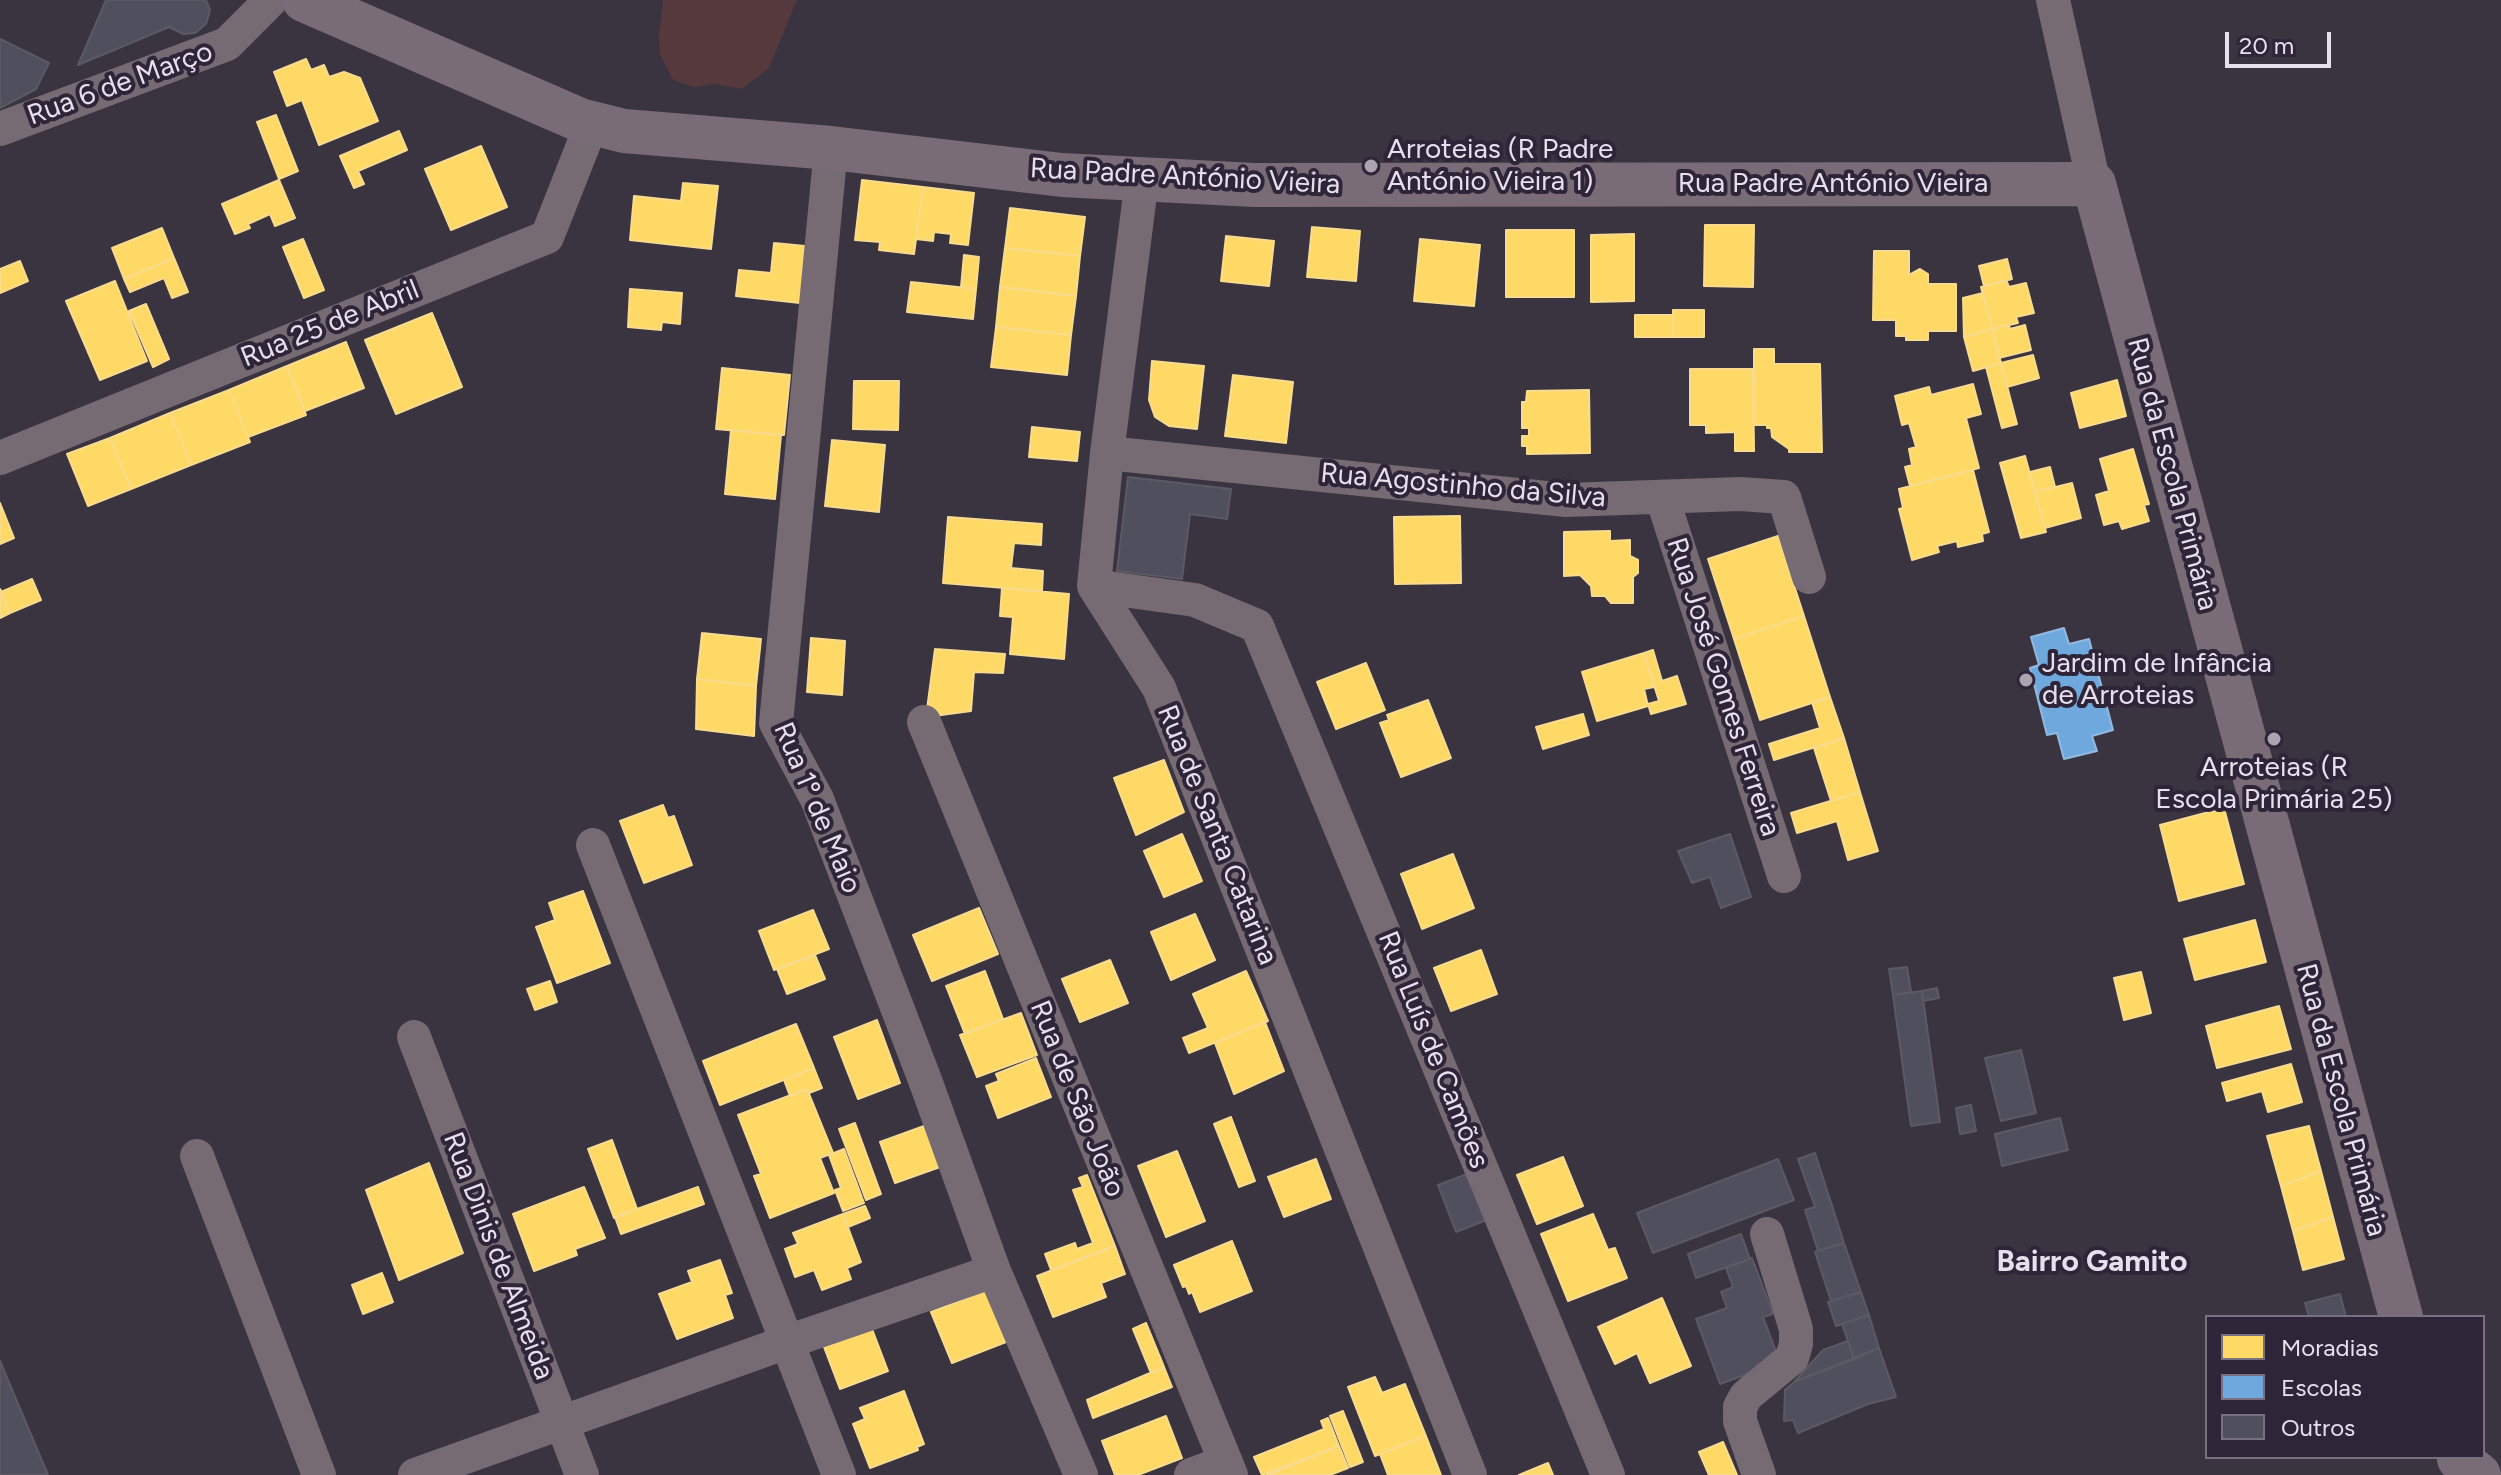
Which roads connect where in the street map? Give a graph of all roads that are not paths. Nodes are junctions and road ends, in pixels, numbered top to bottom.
1 (271, 0) edge
2 (304, 0) edge
3 (2053, 0) edge
4 (592, 123) junction
5 (0, 129) edge
6 (831, 148) junction
7 (1142, 179) junction
8 (2094, 184) junction
9 (1107, 453) junction
10 (0, 458) edge
11 (1662, 497) junction
12 (1809, 577) dead end
13 (1094, 586) junction
14 (924, 722) dead end
15 (593, 845) dead end
16 (1784, 876) dead end
17 (414, 1037) dead end
18 (197, 1156) dead end
19 (1767, 1234) dead end
20 (994, 1271) junction
21 (2400, 1315) edge
22 (787, 1342) junction
23 (562, 1422) junction
24 (1228, 1469) edge
25 (319, 1475) edge
26 (415, 1475) edge
27 (582, 1475) edge
28 (839, 1475) edge
29 (1081, 1475) edge
30 (1191, 1475) edge
31 (1470, 1475) edge
32 (1608, 1475) edge
33 (1759, 1475) edge

1 - 5 street, Rua 6 de Março
2 - 4 street, Rua Padre António Vieira
3 - 8 street, Rua da Escola Primária
4 - 6 street, Rua Padre António Vieira
4 - 10 street, Rua 25 de Abril
6 - 7 street, Rua Padre António Vieira
6 - 20 street, Rua 1º de Maio
7 - 8 street, Rua Padre António Vieira
7 - 9 street
8 - 21 street, Rua da Escola Primária
9 - 11 street, Rua Agostinho da Silva
9 - 13 street
11 - 12 street, Rua Agostinho da Silva
11 - 16 street, Rua José Gomes Ferreira
13 - 31 street, Rua de Santa Catarina
13 - 32 street, Rua Luís de Camões
14 - 24 street, Rua de São João
15 - 22 street
17 - 23 street, Rua Dinis de Almeida
18 - 25 street
19 - 33 street
20 - 22 street
20 - 29 street, Rua 1º de Maio
22 - 23 street
22 - 28 street
23 - 26 street
23 - 27 street, Rua Dinis de Almeida
24 - 30 street

